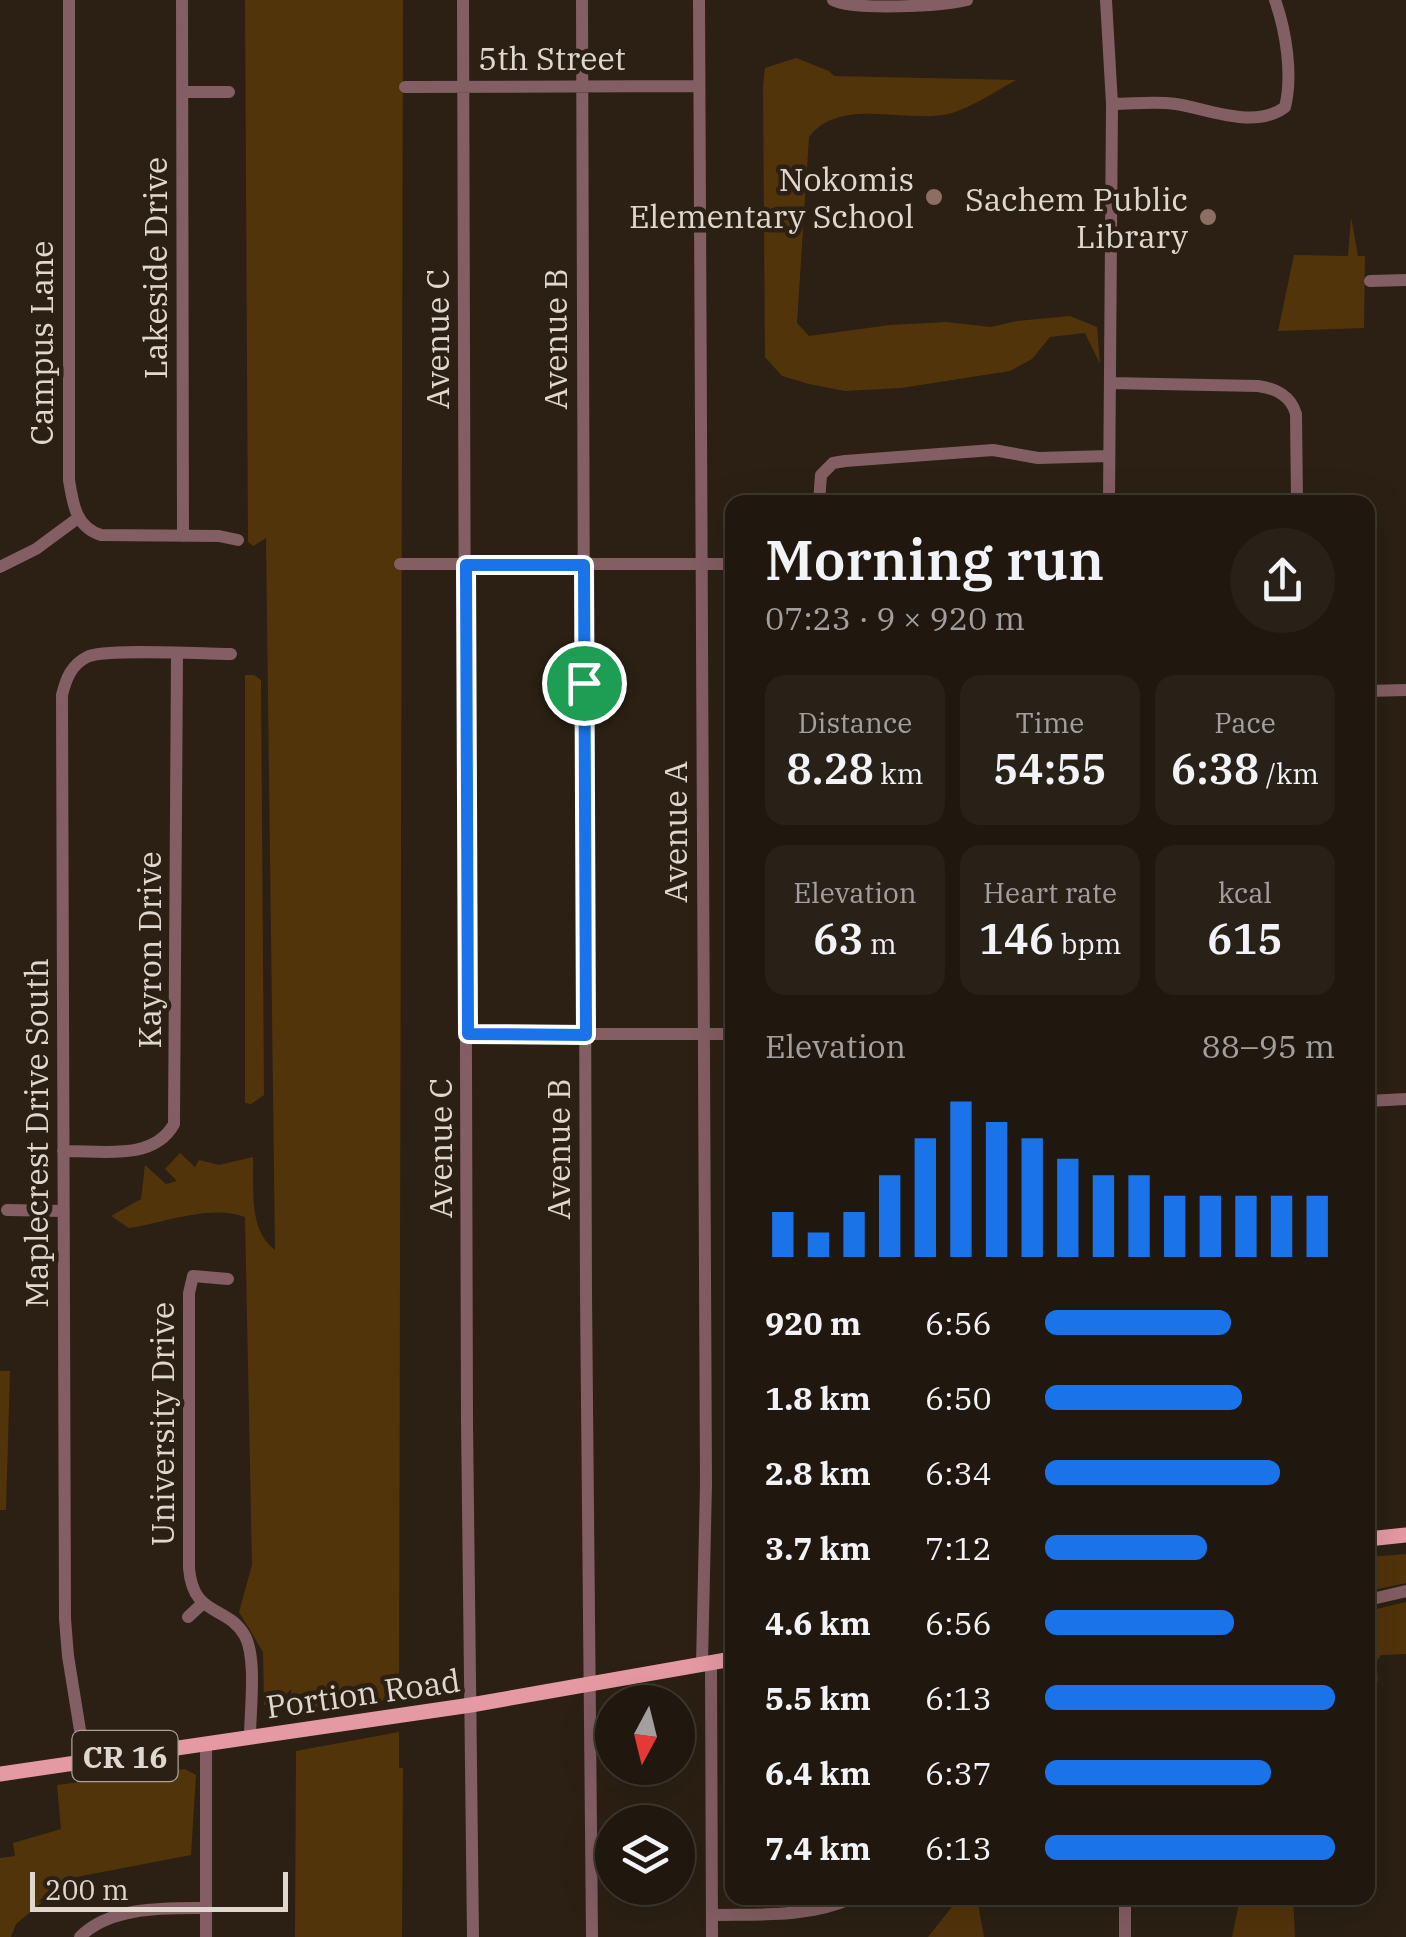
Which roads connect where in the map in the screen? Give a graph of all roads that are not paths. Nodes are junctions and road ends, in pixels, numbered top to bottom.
1 (69, 0) edge
2 (182, 0) edge
3 (463, 0) edge
4 (582, 0) edge
5 (698, 0) edge
6 (834, 0) edge
7 (967, 0) edge
8 (1106, 0) edge
9 (1275, 0) edge
10 (463, 85) junction
11 (582, 86) junction
12 (699, 86) junction
13 (405, 87) dead end
14 (183, 92) junction
15 (229, 92) dead end
16 (1112, 104) junction
17 (1406, 280) edge
18 (1370, 281) dead end
19 (1110, 383) junction
20 (1109, 456) junction
21 (820, 495) edge
22 (1109, 495) edge
23 (1296, 495) edge
24 (78, 518) junction
25 (182, 536) junction
26 (238, 540) dead end
27 (400, 564) dead end
28 (701, 564) junction
29 (725, 564) edge
30 (466, 565) junction
31 (584, 565) junction
32 (0, 567) edge
33 (177, 654) junction
34 (232, 654) dead end
35 (1406, 690) edge
36 (1375, 691) edge
37 (468, 1034) junction
38 (705, 1034) junction
39 (725, 1034) edge
40 (586, 1035) junction
41 (1406, 1100) edge
42 (1375, 1101) edge
43 (63, 1151) junction
44 (8, 1210) dead end
45 (63, 1211) junction
46 (228, 1279) dead end
47 (1406, 1534) edge
48 (1375, 1538) edge
49 (1406, 1590) edge
50 (1375, 1598) edge
51 (202, 1604) junction
52 (188, 1617) dead end
53 (725, 1661) edge
54 (707, 1664) junction
55 (589, 1683) junction
56 (471, 1705) junction
57 (250, 1737) junction
58 (206, 1745) junction
59 (86, 1762) junction
60 (0, 1774) edge
61 (833, 1905) edge
62 (1125, 1905) edge
63 (206, 1908) junction
64 (712, 1915) junction
65 (80, 1937) edge
66 (206, 1937) edge
67 (472, 1937) edge
68 (592, 1937) edge
69 (712, 1937) edge
70 (1126, 1937) edge

1 - 24 street, Campus Lane
2 - 14 street, Lakeside Drive
3 - 10 street, Avenue C
4 - 11 street, Avenue B
5 - 12 street, Avenue A
6 - 7 street
8 - 16 street
9 - 16 street
10 - 11 street, 5th Street
10 - 13 street, 5th Street
10 - 30 street, Avenue C
11 - 12 street, 5th Street
11 - 31 street, Avenue B
12 - 28 street, Avenue A
14 - 15 street
14 - 25 street, Lakeside Drive
16 - 19 street
17 - 18 street
19 - 20 street
19 - 23 street
20 - 21 street
20 - 22 street
24 - 25 street
24 - 32 street
25 - 26 street
27 - 30 street
28 - 29 street
28 - 31 street
28 - 38 street, Avenue A
30 - 31 street
30 - 37 street, Avenue C
31 - 40 street, Avenue B
33 - 34 street, Maplecrest Drive South
33 - 43 street, Kayron Drive
33 - 43 street, Maplecrest Drive South
35 - 36 street
37 - 40 street
37 - 56 street, Avenue C
38 - 39 street
38 - 40 street
38 - 54 street, Avenue A
40 - 55 street, Avenue B
41 - 42 street
43 - 45 street, Maplecrest Drive South
44 - 45 street
45 - 59 street, Maplecrest Drive South
46 - 51 street, University Drive
47 - 48 main road
49 - 50 street
51 - 52 street
51 - 57 street
53 - 54 main road, Portion Road / CR 16
54 - 55 main road, Portion Road / CR 16
54 - 64 street, Avenue A
55 - 56 main road, Portion Road / CR 16
55 - 68 street, Avenue B
56 - 57 main road, Portion Road / CR 16
56 - 67 street, Avenue C
57 - 58 main road, Portion Road / CR 16
58 - 59 main road, Portion Road / CR 16
58 - 63 street
59 - 60 main road, Portion Road / CR 16
61 - 64 street
62 - 70 street
63 - 65 street
63 - 66 street
64 - 69 street, Avenue A

